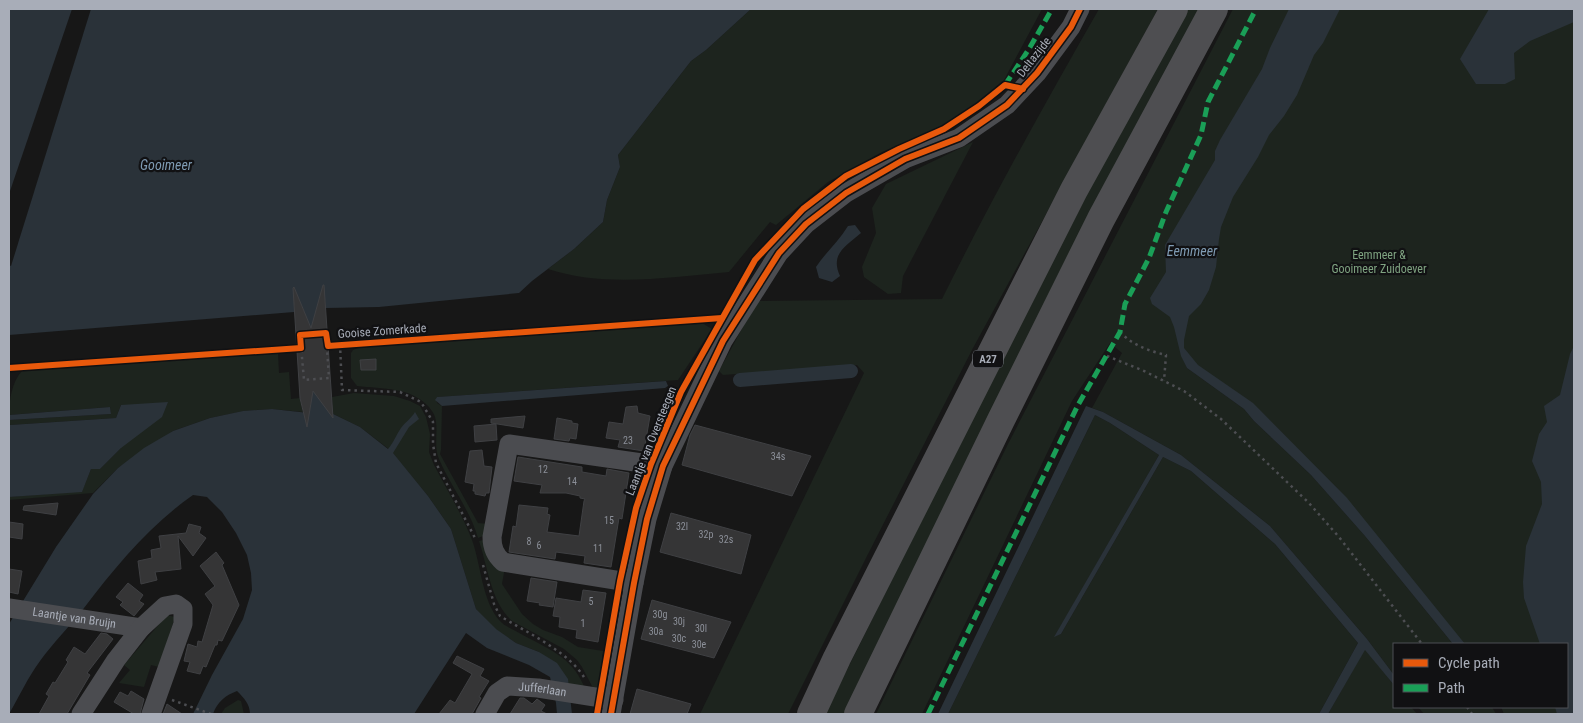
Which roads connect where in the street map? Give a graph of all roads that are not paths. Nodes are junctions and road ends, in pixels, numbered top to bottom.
1 (1080, 9) edge
2 (1174, 9) edge
3 (1214, 9) edge
4 (663, 466) junction
5 (634, 583) junction
6 (9, 608) edge
7 (141, 628) junction
8 (613, 707) edge
9 (81, 714) edge
10 (151, 714) edge
11 (485, 714) edge
12 (811, 714) edge
13 (858, 714) edge

1 - 4 street, Deltazijde
2 - 12 highway, A27
3 - 13 highway
4 - 5 street, Deltazijde
4 - 5 street
5 - 8 street, Deltazijde
6 - 7 street, Laantje van Bruijn
7 - 9 street, Laantje van Bruijn
7 - 10 street, Laantje van Bruijn
8 - 11 street, Jufferlaan

